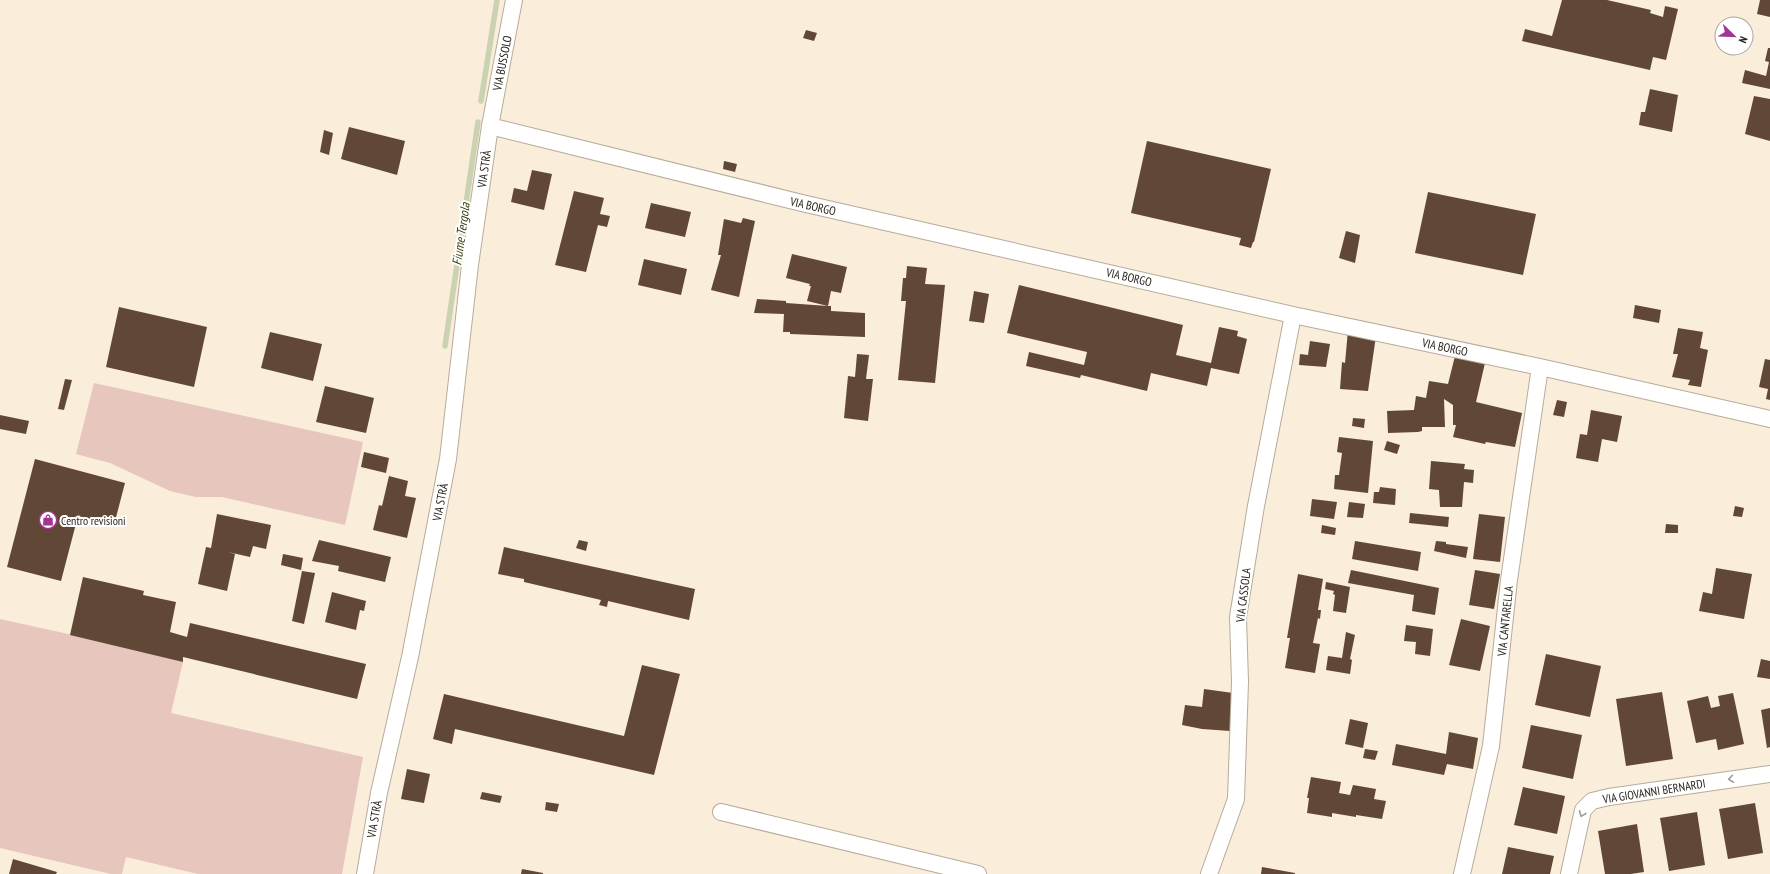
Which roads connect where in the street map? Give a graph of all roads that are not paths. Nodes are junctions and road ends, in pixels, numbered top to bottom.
1 (514, 0) edge
2 (490, 126) junction
3 (1293, 315) junction
4 (1540, 367) junction
5 (1770, 419) edge
6 (1770, 774) edge
7 (721, 812) dead end
8 (365, 874) edge
9 (978, 874) edge
10 (1209, 874) edge
11 (1462, 874) edge
12 (1569, 874) edge

1 - 2 street, VIA BUSSOLO
2 - 3 street, VIA BORGO
2 - 8 street, VIA STRÀ
3 - 4 street, VIA BORGO
3 - 10 street, VIA CASSOLA
4 - 5 street, VIA BORGO
4 - 11 street, VIA CANTARELLA
6 -> 12 street, VIA GIOVANNI BERNARDI
7 - 9 street

